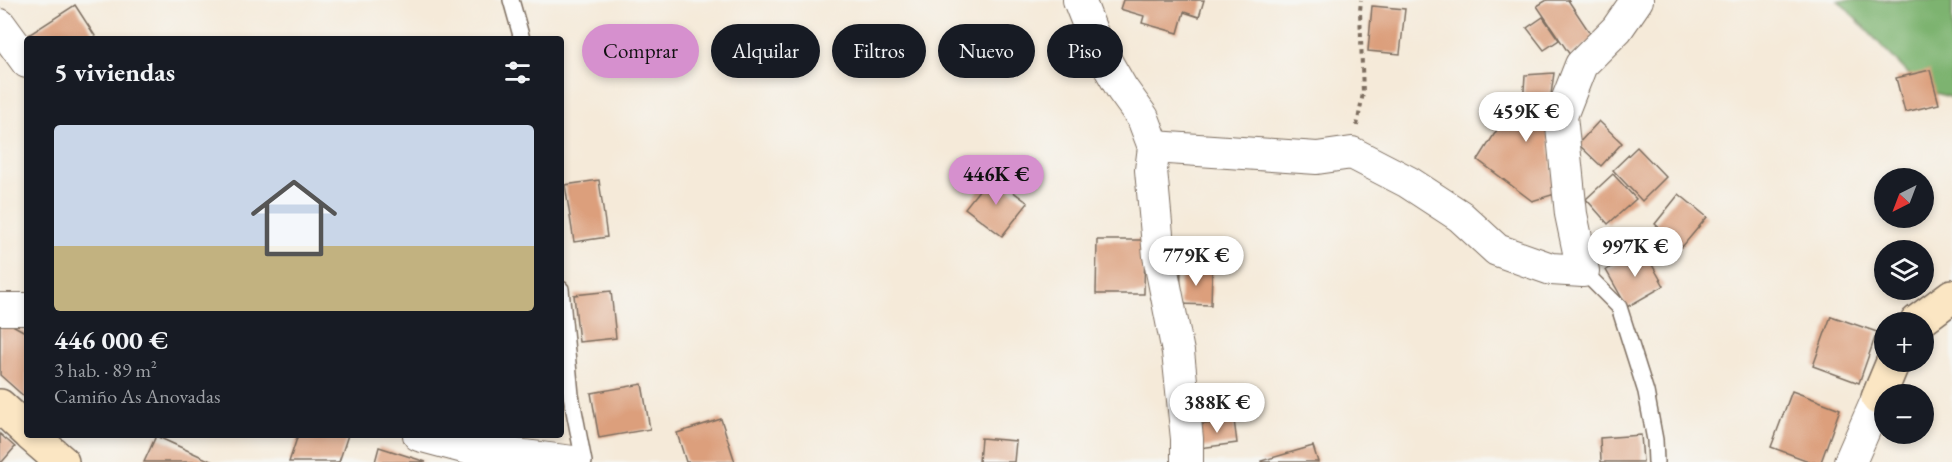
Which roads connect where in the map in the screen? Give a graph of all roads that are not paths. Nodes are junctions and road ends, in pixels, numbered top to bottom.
1 (511, 0) edge
2 (1079, 0) edge
3 (1636, 0) edge
4 (0, 25) edge
5 (521, 36) edge
6 (24, 58) edge
7 (1154, 147) junction
8 (1583, 271) junction
9 (1952, 296) edge
10 (0, 309) edge
11 (24, 309) edge
12 (1930, 312) edge
13 (564, 321) edge
14 (0, 406) edge
15 (1874, 407) edge
16 (24, 428) edge
17 (34, 438) edge
18 (430, 438) edge
19 (62, 462) edge
20 (573, 462) edge
21 (584, 462) edge
22 (1187, 462) edge
23 (1656, 462) edge
24 (1850, 462) edge

1 - 5 lane
2 - 7 street
3 - 8 street
4 - 6 street
7 - 8 street
7 - 22 street
8 - 23 lane
9 - 12 street
10 - 11 street
13 - 21 lane
14 - 16 street
15 - 24 street
17 - 19 street
18 - 20 street

